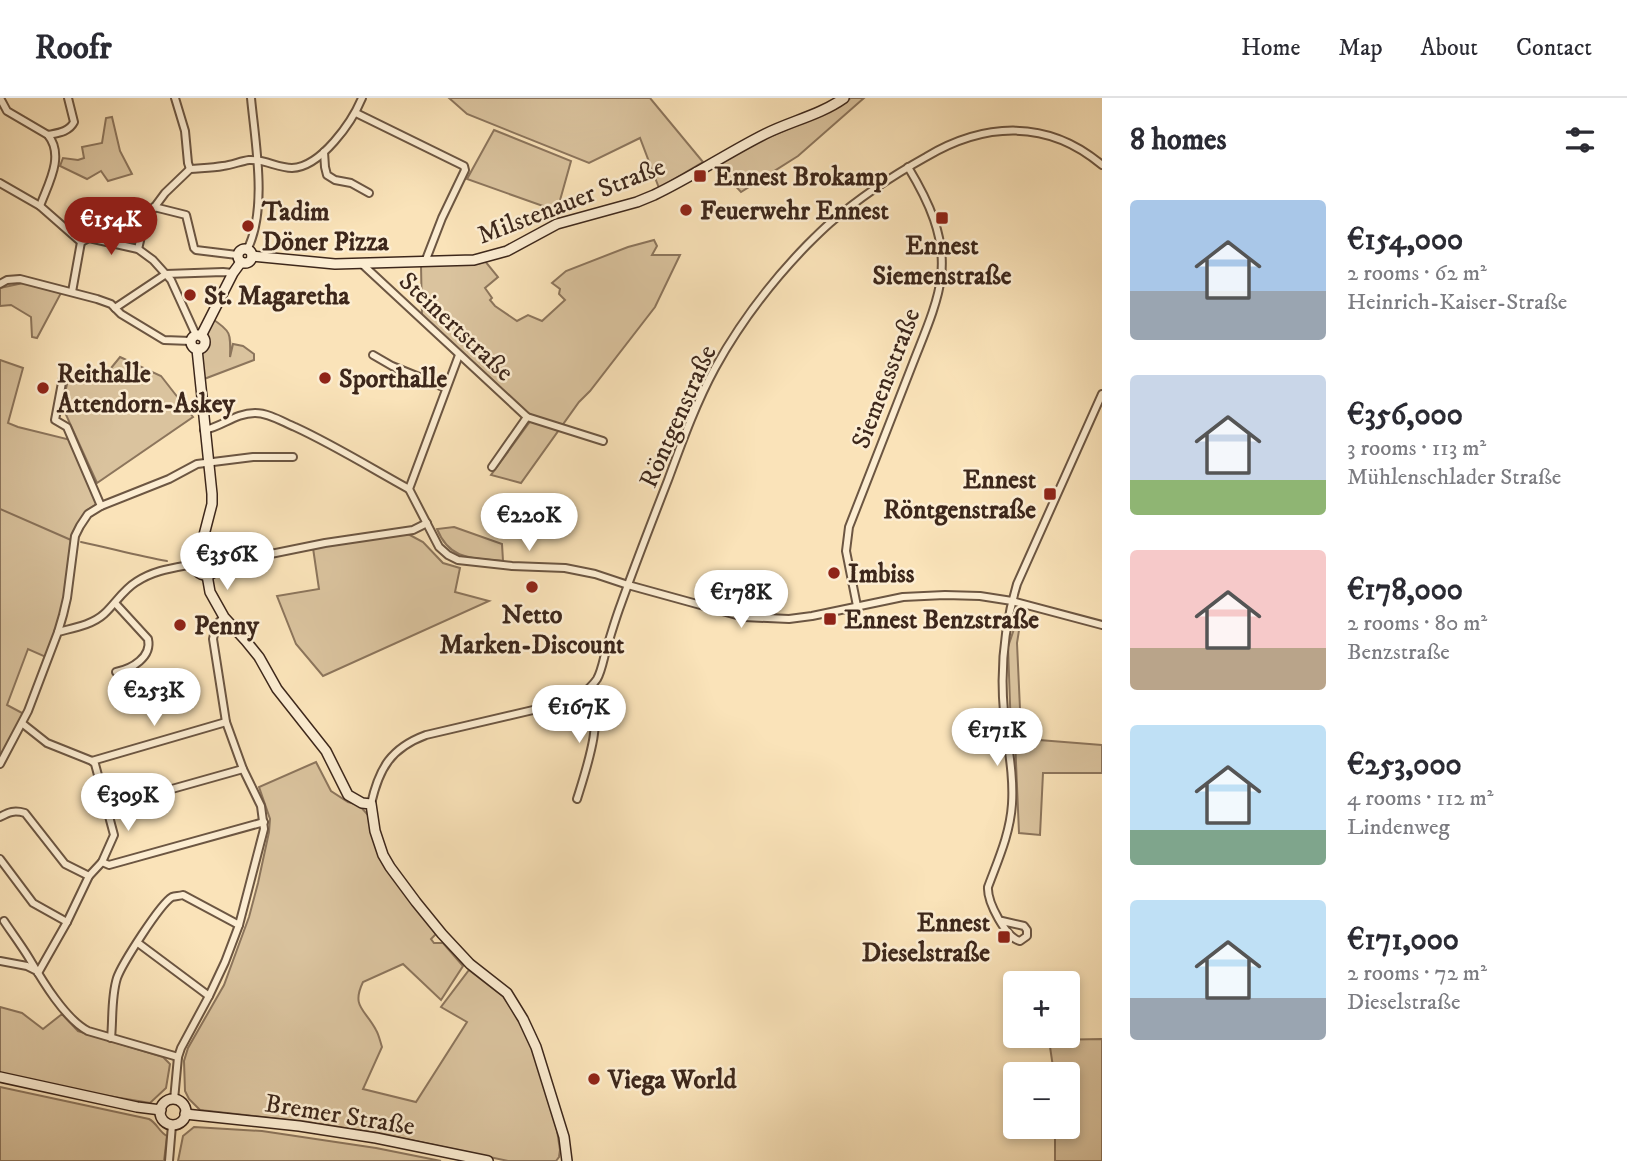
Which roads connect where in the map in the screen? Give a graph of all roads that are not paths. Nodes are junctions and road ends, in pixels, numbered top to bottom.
1 (0, 98) edge
2 (68, 98) edge
3 (175, 98) edge
4 (251, 98) edge
5 (362, 98) edge
6 (844, 98) edge
7 (356, 113) junction
8 (48, 135) junction
9 (324, 152) junction
10 (257, 160) junction
11 (1102, 165) edge
12 (908, 167) junction
13 (190, 169) junction
14 (0, 183) edge
15 (369, 193) dead end
16 (40, 206) junction
17 (154, 207) junction
18 (98, 212) dead end
19 (89, 238) junction
20 (80, 242) junction
21 (138, 249) junction
22 (249, 253) junction
23 (239, 259) junction
24 (425, 262) junction
25 (361, 263) junction
26 (233, 273) junction
27 (166, 274) junction
28 (0, 284) edge
29 (72, 292) junction
30 (115, 308) junction
31 (196, 340) junction
32 (373, 355) dead end
33 (459, 355) junction
34 (64, 372) dead end
35 (446, 388) junction
36 (1102, 394) edge
37 (527, 417) junction
38 (204, 430) junction
39 (603, 441) dead end
40 (293, 457) dead end
41 (208, 463) junction
42 (492, 467) dead end
43 (409, 489) junction
44 (101, 506) junction
45 (427, 523) junction
46 (204, 552) junction
47 (218, 561) junction
48 (194, 564) junction
49 (208, 575) junction
50 (628, 585) junction
51 (1012, 601) junction
52 (115, 603) junction
53 (857, 606) junction
54 (224, 617) junction
55 (1102, 625) edge
56 (58, 632) junction
57 (116, 672) dead end
58 (590, 688) junction
59 (226, 722) junction
60 (23, 724) junction
61 (92, 761) junction
62 (0, 764) edge
63 (243, 769) junction
64 (577, 799) dead end
65 (371, 804) junction
66 (108, 807) junction
67 (0, 817) edge
68 (264, 822) junction
69 (0, 859) edge
70 (102, 862) junction
71 (89, 876) junction
72 (4, 921) dead end
73 (67, 922) junction
74 (1002, 922) dead end
75 (239, 925) junction
76 (138, 943) junction
77 (0, 961) edge
78 (37, 972) junction
79 (209, 996) junction
80 (111, 1038) junction
81 (178, 1057) junction
82 (0, 1077) edge
83 (174, 1100) junction
84 (161, 1110) junction
85 (186, 1115) junction
86 (172, 1125) junction
87 (169, 1161) edge
88 (488, 1161) edge
89 (567, 1161) edge

1 - 8 street
2 - 8 street
3 - 13 street
4 - 10 street
5 - 7 street
6 - 24 street, Milstenauer Straße
7 - 9 street
7 - 24 street
8 - 16 street
9 - 10 street
9 - 15 street
10 - 13 street
10 - 22 street
11 - 12 street, Röntgenstraße
12 - 50 street, Röntgenstraße
12 - 53 street, Siemensstraße
13 - 17 street
14 - 16 street
16 - 20 street
17 - 21 street
17 - 23 street
18 - 19 street
19 - 20 street
19 - 21 street
20 - 29 street
21 - 27 street
22 - 23 street
22 - 25 street, Milstenauer Straße
23 - 26 street
24 - 25 street, Milstenauer Straße
25 - 33 street, Steinertstraße
26 - 27 street
26 - 31 street
27 - 30 street
27 - 31 street
28 - 29 street
29 - 30 street
30 - 31 street
31 - 38 street
32 - 35 street
33 - 35 street
33 - 37 street, Steinertstraße
34 - 44 street
35 - 43 street
36 - 51 street
37 - 39 street, Steinertstraße
37 - 42 street
38 - 41 street
38 - 43 street
40 - 41 street
41 - 44 street
41 - 46 street
43 - 45 street
44 - 56 street
45 - 47 street
45 - 50 street
46 - 47 street
46 - 48 street
47 - 49 street
48 - 49 street
48 - 52 street
49 - 54 street
50 - 53 street
50 - 58 street, Röntgenstraße
51 - 53 street
51 - 55 street
51 - 74 street
52 - 56 street
52 - 57 street
54 - 59 street
54 - 65 street
56 - 60 street
58 - 64 street
58 - 65 street
59 - 61 street
59 - 63 street
60 - 61 street
60 - 62 street
61 - 66 street
63 - 66 street
63 - 68 street
65 - 89 street
66 - 70 street
67 - 71 street
68 - 70 street
68 - 75 street
69 - 73 street
70 - 71 street
71 - 73 street
72 - 78 street
73 - 78 street
75 - 76 street
75 - 79 street
76 - 79 street
76 - 80 street
77 - 78 street
78 - 80 street
79 - 81 street
80 - 81 street
81 - 83 street
82 - 84 street
83 - 84 street
83 - 85 street
84 - 86 street
85 - 86 street
85 - 88 street, Bremer Straße
86 - 87 street

